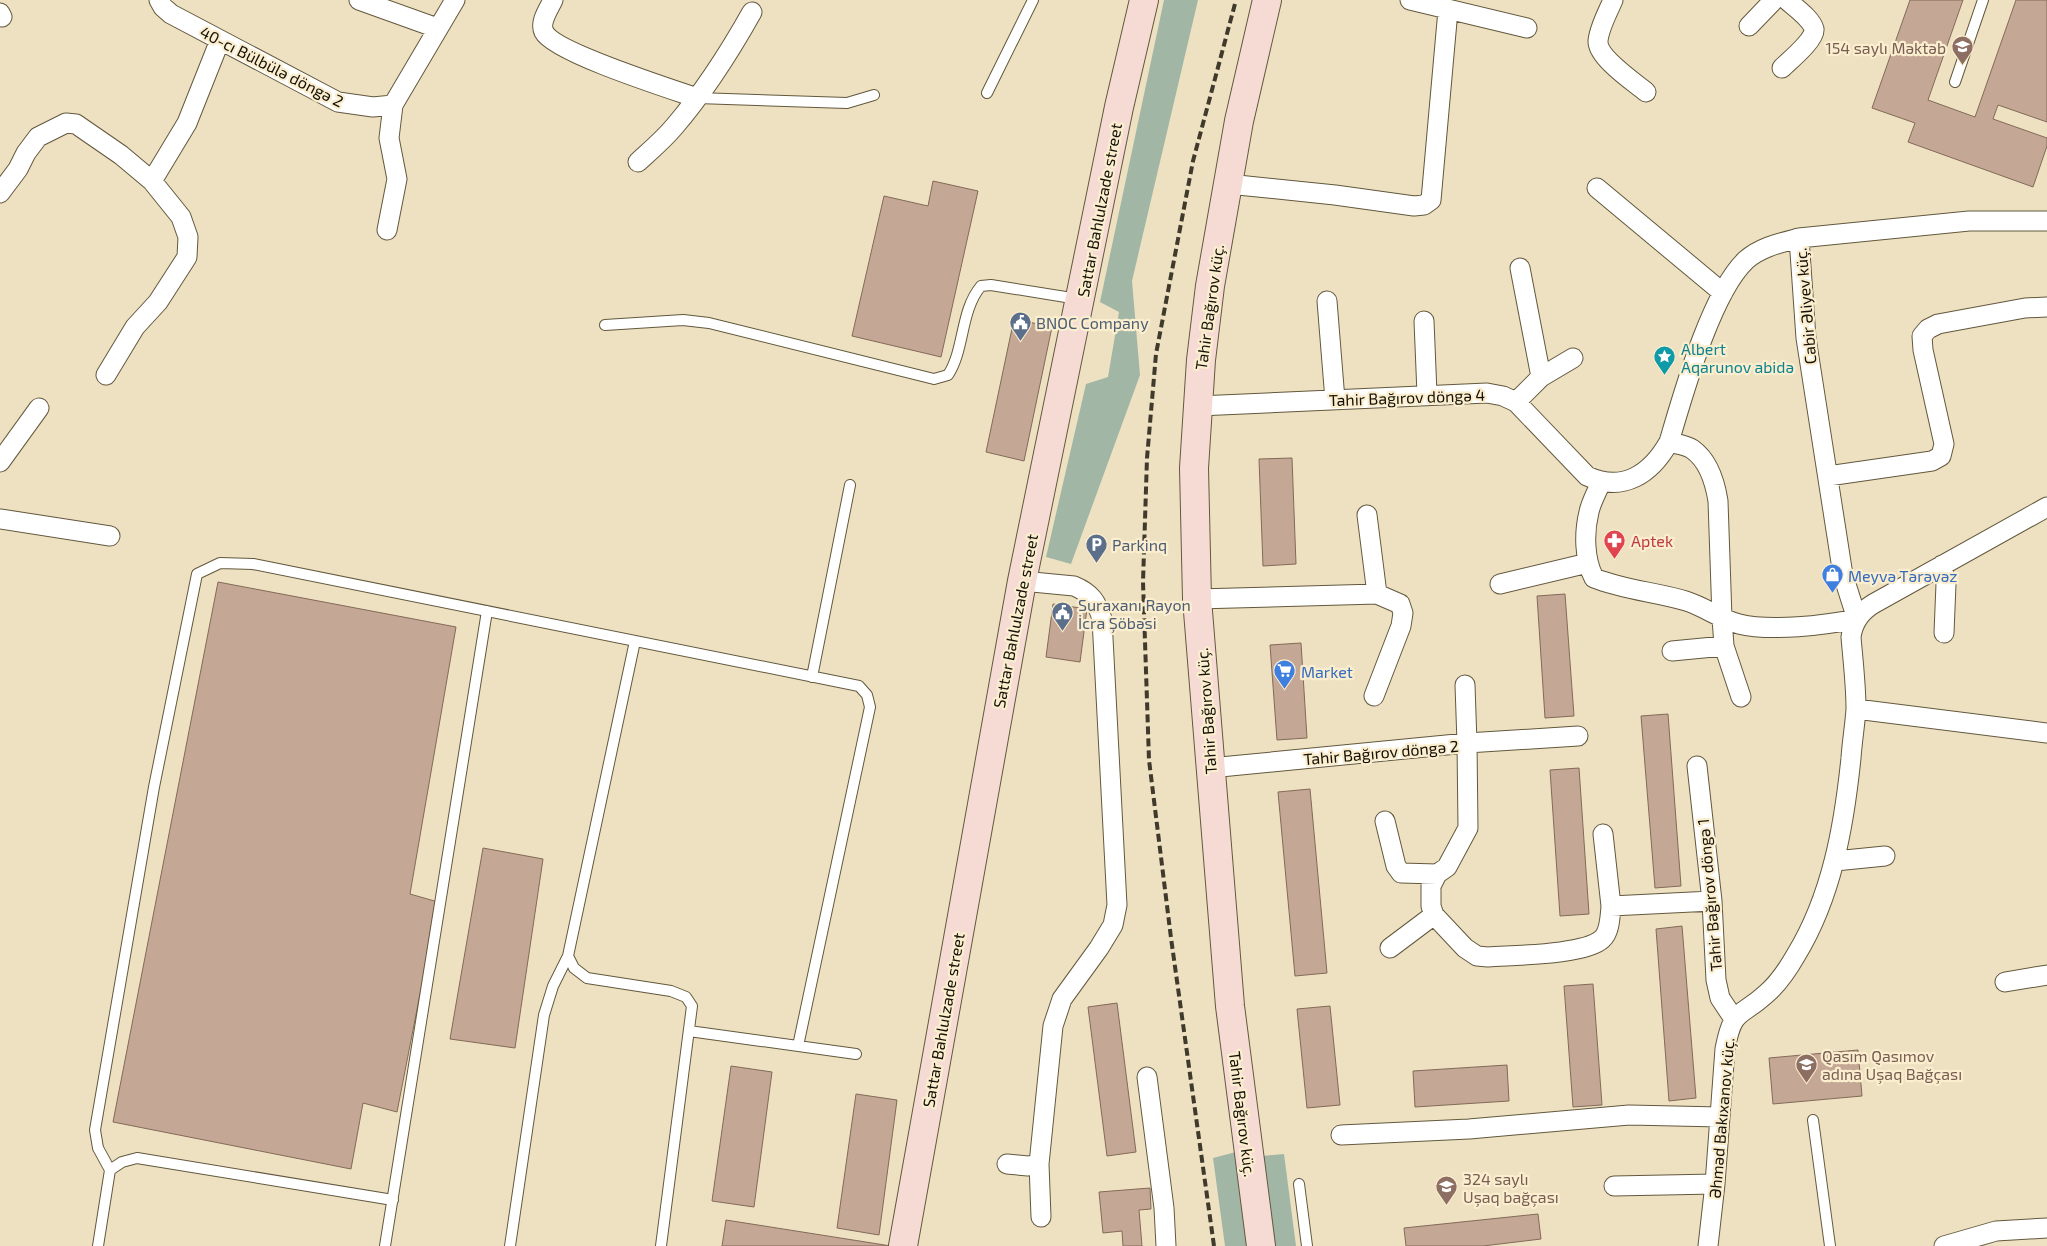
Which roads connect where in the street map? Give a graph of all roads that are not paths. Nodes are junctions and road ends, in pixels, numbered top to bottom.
1 (159, 0) edge
2 (359, 0) edge
3 (455, 0) edge
4 (553, 0) edge
5 (1033, 0) edge
6 (1144, 0) edge
7 (1267, 0) edge
8 (1410, 0) edge
9 (1613, 0) edge
10 (1774, 0) edge
11 (1786, 0) edge
12 (1983, 0) edge
13 (1448, 10) junction
14 (752, 12) dead end
15 (1749, 26) dead end
16 (437, 28) junction
17 (1527, 28) dead end
18 (220, 40) junction
19 (1782, 68) dead end
20 (1955, 82) dead end
21 (1646, 92) dead end
22 (987, 93) dead end
23 (874, 95) dead end
24 (697, 98) junction
25 (392, 105) junction
26 (638, 162) dead end
27 (152, 181) junction
28 (1228, 184) junction
29 (1597, 188) dead end
30 (0, 193) edge
31 (2047, 221) edge
32 (388, 230) dead end
33 (1799, 238) junction
34 (1520, 268) dead end
35 (1723, 293) junction
36 (1081, 300) junction
37 (1327, 301) dead end
38 (2047, 307) edge
39 (1424, 321) dead end
40 (605, 325) dead end
41 (1573, 358) dead end
42 (106, 375) dead end
43 (1540, 376) junction
44 (1427, 394) junction
45 (1334, 400) junction
46 (1516, 402) junction
47 (1198, 406) junction
48 (39, 408) dead end
49 (1669, 442) junction
50 (0, 462) edge
51 (1828, 476) junction
52 (1601, 482) junction
53 (850, 485) dead end
54 (2047, 507) edge
55 (1367, 515) dead end
56 (0, 519) edge
57 (110, 536) dead end
58 (1588, 563) junction
59 (1942, 565) junction
60 (1022, 580) junction
61 (1500, 584) dead end
62 (1377, 594) junction
63 (1197, 599) junction
64 (487, 611) junction
65 (1722, 618) junction
66 (1857, 619) junction
67 (1944, 633) dead end
68 (635, 641) junction
69 (1724, 646) junction
70 (1672, 651) dead end
71 (812, 676) junction
72 (1465, 685) dead end
73 (1374, 696) dead end
74 (1741, 697) dead end
75 (1856, 709) junction
76 (2047, 733) edge
77 (1578, 736) dead end
78 (1467, 743) junction
79 (1697, 766) dead end
80 (1210, 768) junction
81 (1385, 821) dead end
82 (1603, 834) dead end
83 (1885, 856) dead end
84 (1835, 861) junction
85 (1437, 874) junction
86 (1712, 902) junction
87 (1611, 906) junction
88 (1434, 915) junction
89 (1390, 948) dead end
90 (568, 956) junction
91 (2047, 975) edge
92 (2005, 982) dead end
93 (1734, 1019) junction
94 (689, 1032) junction
95 (798, 1046) junction
96 (856, 1054) dead end
97 (1147, 1077) dead end
98 (1720, 1117) junction
99 (1813, 1120) dead end
100 (1341, 1135) dead end
101 (1007, 1164) dead end
102 (1039, 1164) junction
103 (110, 1170) junction
104 (1299, 1184) dead end
105 (1715, 1184) junction
106 (1614, 1186) dead end
107 (393, 1200) junction
108 (1041, 1217) dead end
109 (2047, 1228) edge
110 (98, 1246) edge
111 (385, 1246) edge
112 (510, 1246) edge
113 (661, 1246) edge
114 (903, 1246) edge
115 (1166, 1246) edge
116 (1261, 1246) edge
117 (1307, 1246) edge
118 (1708, 1246) edge
119 (1830, 1246) edge
120 (1944, 1246) edge

1 - 18 street, 40-cı Bülbülə döngə 2
2 - 16 street
3 - 16 street
4 - 24 street
5 - 22 lane
6 - 36 main road, Sattar Bahlulzade street
7 - 28 main road, Tahir Bağırov küç.
8 - 13 street
9 - 21 street
10 - 15 street
11 - 19 street
12 - 20 lane
13 - 17 street
13 - 28 street
14 - 24 street
16 - 25 street
18 - 25 street, 40-cı Bülbülə döngə 2
18 - 27 street
23 - 24 lane
24 - 26 street
25 - 32 street
27 - 30 street
27 - 42 street
28 - 47 main road, Tahir Bağırov küç.
29 - 35 street
31 - 33 street, Cabir Əliyev küç.
33 - 35 street
33 - 51 street, Cabir Əliyev küç.
34 - 43 street
35 - 49 street
36 - 40 lane
36 - 60 main road, Sattar Bahlulzade street
37 - 45 street
38 - 51 street
39 - 44 street
41 - 43 street
43 - 46 street
44 - 45 street, Tahir Bağırov döngə 4
44 - 46 street, Tahir Bağırov döngə 4
45 - 47 street, Tahir Bağırov döngə 4
46 - 52 street, Tahir Bağırov döngə 4
47 - 63 main road, Tahir Bağırov küç.
48 - 50 street
49 - 52 street
49 - 65 street
51 - 66 street, Cabir Əliyev küç.
52 - 58 street
53 - 71 lane
54 - 59 street
55 - 62 street
56 - 57 street
58 - 61 street
58 - 65 street
59 - 66 street
59 - 67 street
60 - 102 street
60 - 114 main road, Sattar Bahlulzade street
62 - 63 street
62 - 73 street
63 - 80 main road, Tahir Bağırov küç.
64 - 68 lane
64 - 103 lane
64 - 107 lane
65 - 66 street
65 - 69 street
66 - 75 street, Əhməd Bakıxanov küç.
68 - 71 lane
68 - 90 lane
69 - 70 street
69 - 74 street
71 - 95 lane
72 - 78 street
75 - 76 street
75 - 84 street, Əhməd Bakıxanov küç.
77 - 78 street
78 - 80 street, Tahir Bağırov döngə 2
78 - 85 street, Tahir Bağırov döngə 2
79 - 86 street, Tahir Bağırov döngə 1
80 - 116 main road, Tahir Bağırov küç.
81 - 85 street
82 - 87 street
83 - 84 street
84 - 93 street, Əhməd Bakıxanov küç.
85 - 88 street, Tahir Bağırov döngə 2
86 - 87 street
86 - 93 street, Tahir Bağırov döngə 1
87 - 88 street
88 - 89 street
90 - 94 lane
90 - 112 lane
91 - 92 street
93 - 98 street, Əhməd Bakıxanov küç.
94 - 95 lane
94 - 113 lane
95 - 96 lane
97 - 115 street
98 - 100 street
98 - 105 street, Əhməd Bakıxanov küç.
99 - 119 lane
101 - 102 street
102 - 108 street
103 - 107 lane
103 - 110 lane
104 - 117 lane
105 - 106 street
105 - 118 street, Əhməd Bakıxanov küç.
107 - 111 lane
109 - 120 street

